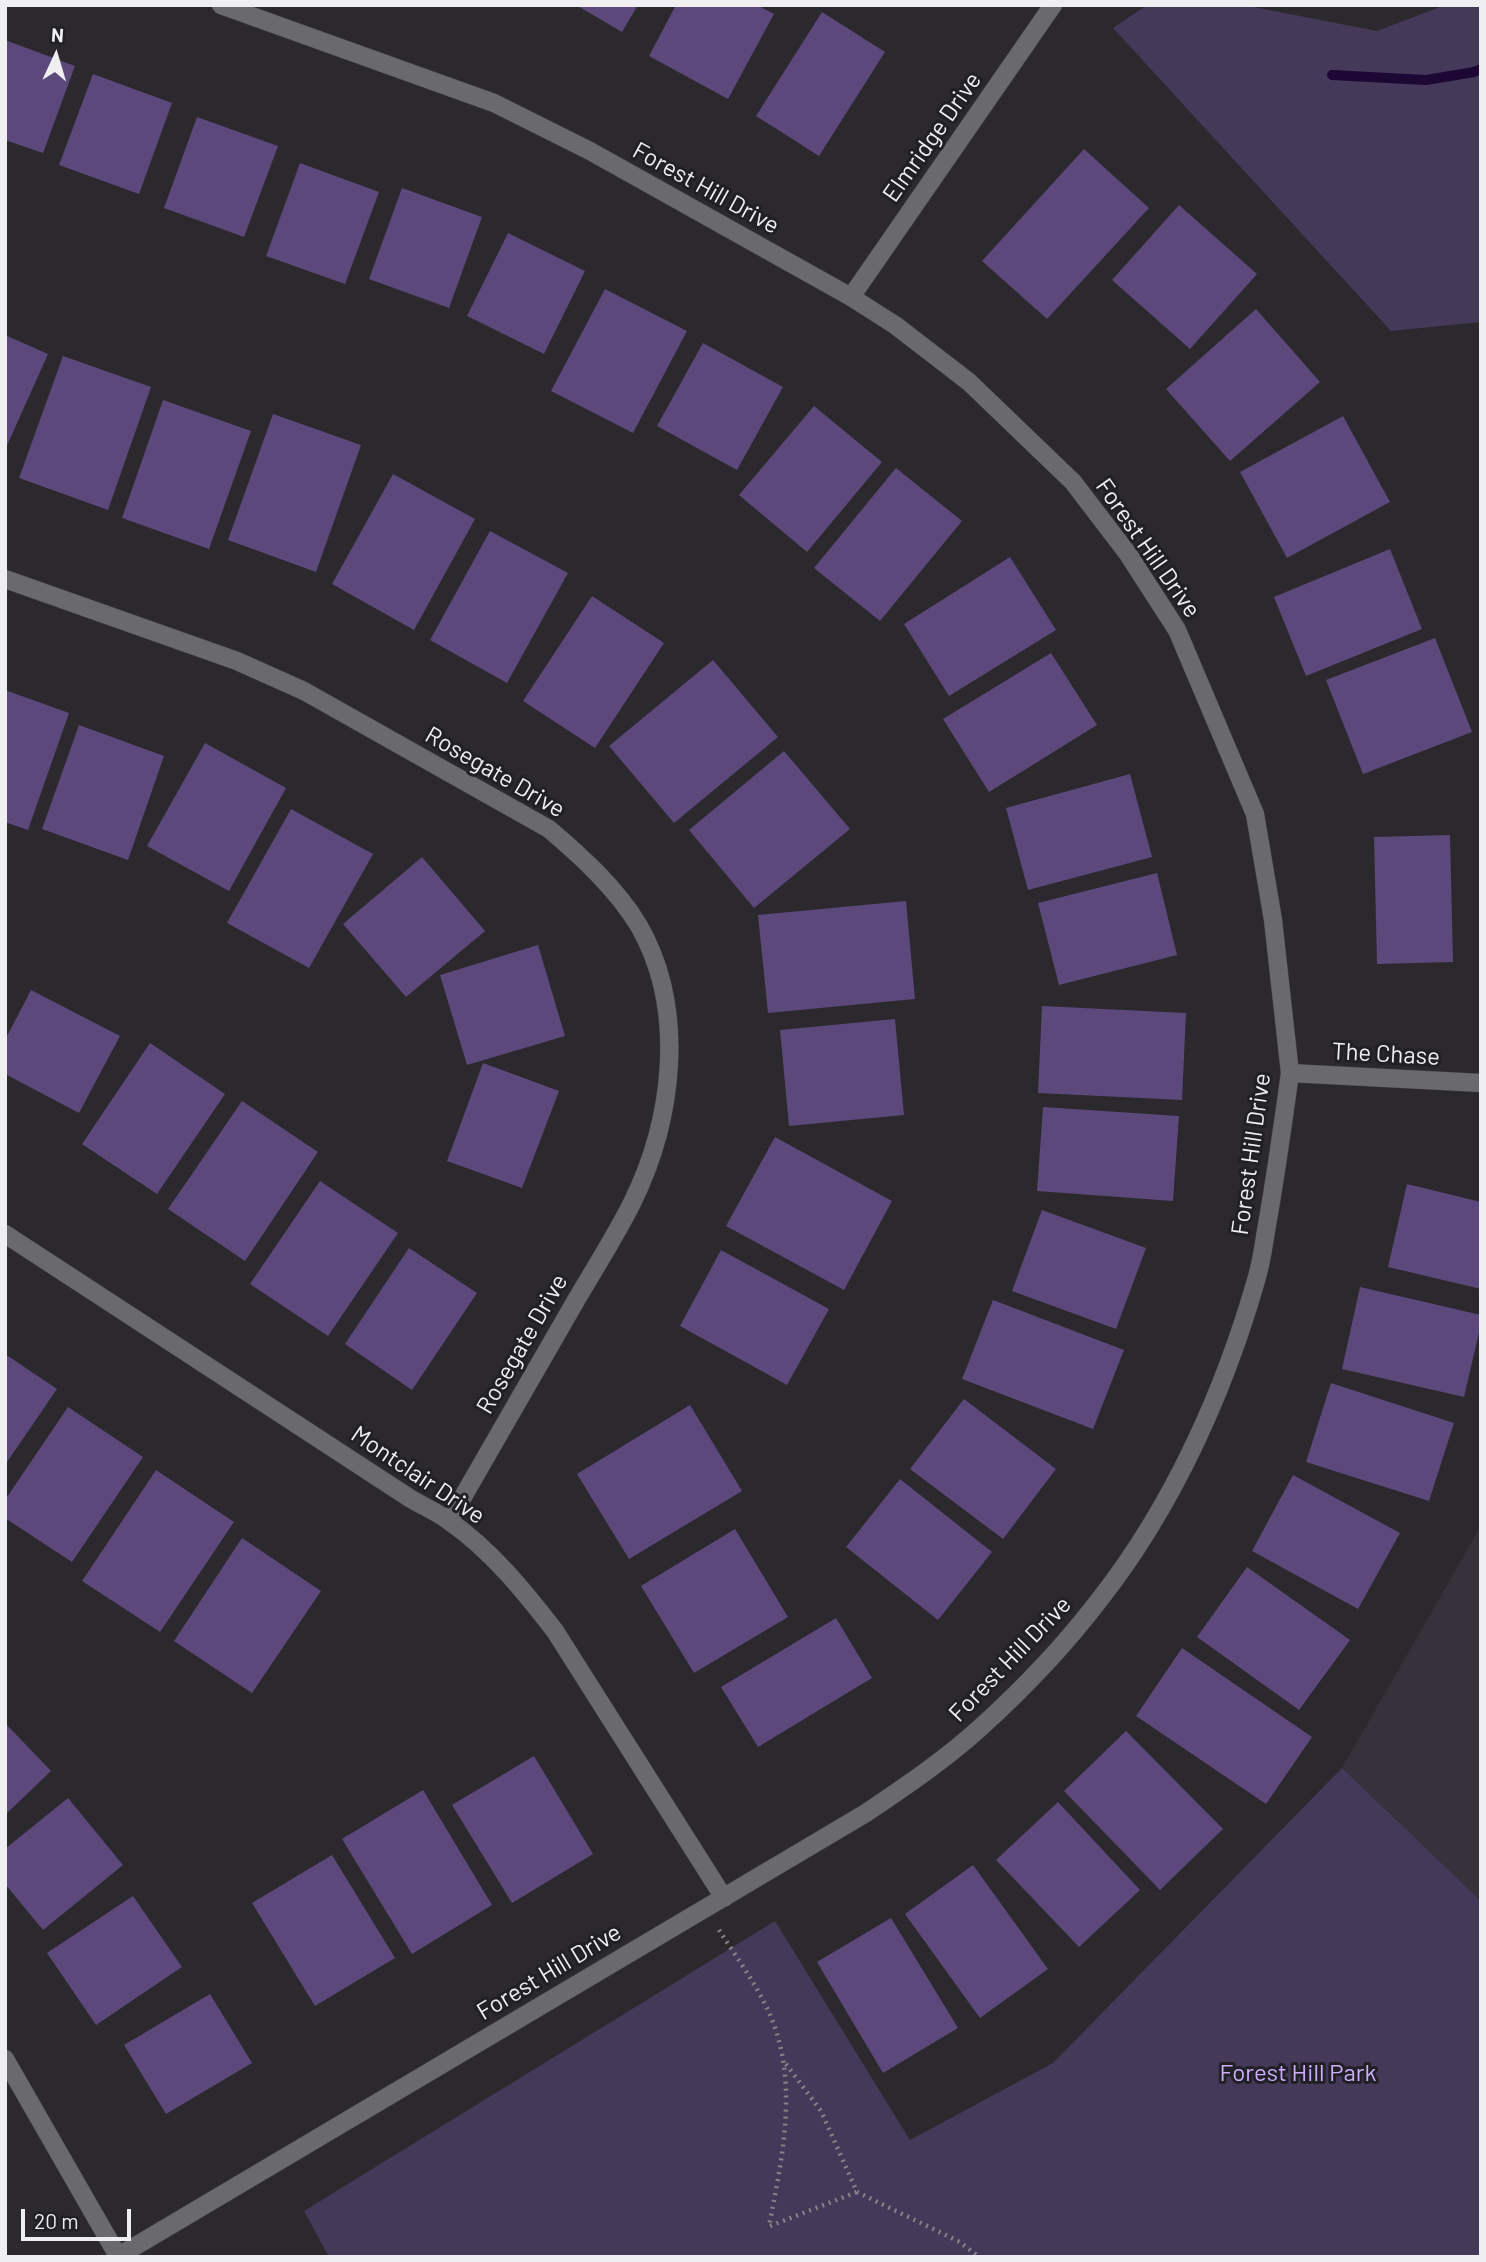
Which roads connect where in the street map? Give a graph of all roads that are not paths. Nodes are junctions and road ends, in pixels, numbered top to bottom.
1 (221, 5) edge
2 (1053, 5) edge
3 (851, 297) junction
4 (5, 579) edge
5 (1290, 1073) junction
6 (1481, 1083) edge
7 (5, 1234) edge
8 (449, 1521) junction
9 (724, 1898) junction
10 (5, 2059) edge
11 (118, 2257) edge

1 - 3 street, Forest Hill Drive
2 - 3 street, Elmridge Drive
3 - 5 street, Forest Hill Drive
4 - 8 street, Rosegate Drive
5 - 6 street, The Chase
5 - 9 street, Forest Hill Drive
7 - 8 street, Montclair Drive
8 - 9 street, Montclair Drive
9 - 11 street, Forest Hill Drive
10 - 11 street

